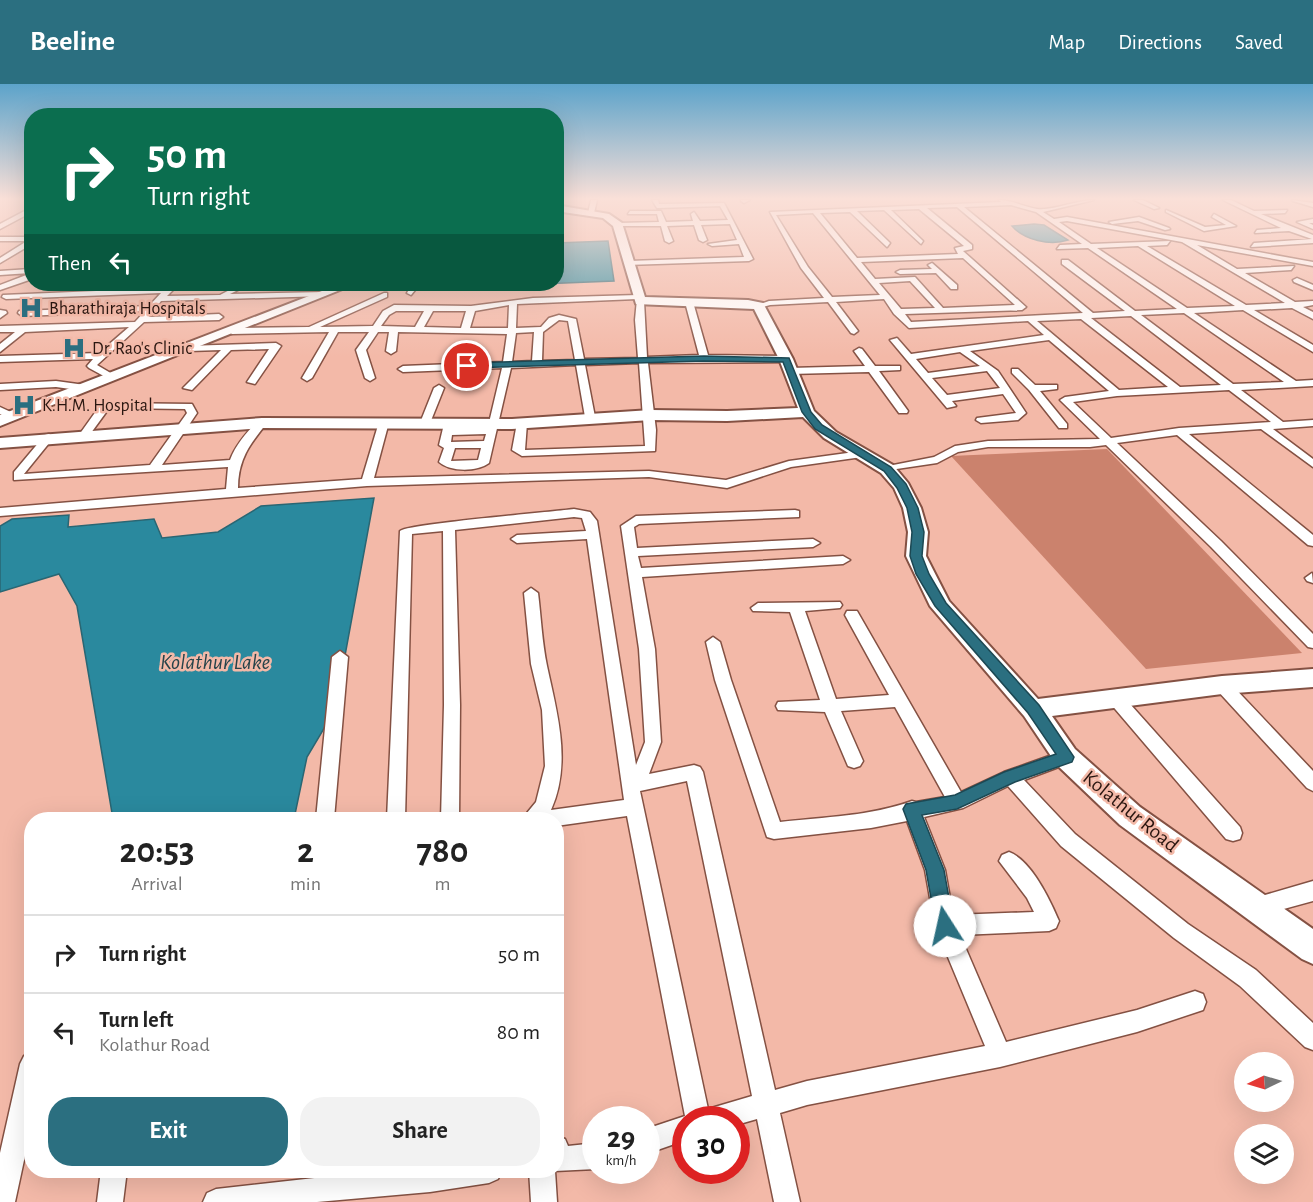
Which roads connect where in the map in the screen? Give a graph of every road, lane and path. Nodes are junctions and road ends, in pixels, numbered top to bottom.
1 (626, 252) edge
2 (746, 252) edge
3 (797, 252) edge
4 (849, 252) edge
5 (961, 252) edge
6 (1017, 252) edge
7 (1099, 252) edge
8 (1153, 252) edge
9 (1204, 252) edge
10 (1254, 252) edge
11 (1268, 252) edge
12 (1299, 252) edge
13 (23, 256) dead end
14 (966, 256) junction
15 (1275, 256) junction
16 (3, 259) edge
17 (856, 260) junction
18 (1065, 262) dead end
19 (629, 263) junction
20 (974, 264) junction
21 (1313, 264) edge
22 (1291, 268) dead end
23 (1234, 270) junction
24 (938, 271) junction
25 (0, 273) edge
26 (24, 275) edge
27 (870, 277) junction
28 (24, 278) edge
29 (1297, 280) dead end
30 (954, 287) dead end
31 (0, 288) edge
32 (1313, 288) edge
33 (166, 291) joint
34 (230, 291) edge
35 (332, 291) edge
36 (324, 294) junction
37 (384, 295) dead end
38 (219, 296) junction
39 (6, 297) dead end
40 (884, 297) junction
41 (159, 299) junction
42 (639, 299) junction
43 (831, 301) junction
44 (513, 302) junction
45 (689, 302) junction
46 (1313, 303) edge
47 (1294, 305) junction
48 (759, 306) junction
49 (152, 308) junction
50 (430, 308) junction
51 (1246, 308) junction
52 (471, 309) junction
53 (1186, 310) junction
54 (942, 311) junction
55 (897, 312) junction
56 (22, 313) dead end
57 (1132, 313) junction
58 (1087, 316) junction
59 (1313, 316) edge
60 (219, 317) dead end
61 (1030, 319) junction
62 (140, 322) junction
63 (23, 329) junction
64 (378, 329) junction
65 (0, 330) edge
66 (335, 330) junction
67 (394, 330) junction
68 (418, 330) junction
69 (539, 330) junction
70 (232, 331) junction
71 (305, 331) junction
72 (465, 331) junction
73 (512, 331) junction
74 (854, 331) dead end
75 (1052, 337) junction
76 (894, 340) dead end
77 (229, 347) junction
78 (189, 348) junction
79 (0, 349) edge
80 (962, 349) junction
81 (1313, 349) edge
82 (391, 351) dead end
83 (859, 351) dead end
84 (100, 356) junction
85 (909, 357) junction
86 (704, 358) junction
87 (0, 359) edge
88 (643, 360) junction
89 (581, 362) junction
90 (537, 364) junction
91 (507, 365) junction
92 (788, 365) junction
93 (897, 368) dead end
94 (990, 368) junction
95 (403, 369) dead end
96 (872, 369) junction
97 (1015, 371) dead end
98 (927, 376) junction
99 (1041, 376) dead end
100 (111, 377) junction
101 (308, 378) dead end
102 (370, 378) dead end
103 (252, 382) dead end
104 (1313, 383) edge
105 (1294, 384) junction
106 (0, 387) edge
107 (1053, 387) junction
108 (1231, 387) junction
109 (85, 388) junction
110 (188, 388) dead end
111 (439, 388) dead end
112 (1033, 388) junction
113 (1007, 390) junction
114 (1178, 390) junction
115 (1117, 393) junction
116 (1065, 400) junction
117 (903, 411) dead end
118 (807, 412) junction
119 (651, 415) junction
120 (590, 417) junction
121 (3, 418) edge
122 (981, 420) dead end
123 (384, 422) junction
124 (262, 423) junction
125 (425, 423) junction
126 (522, 423) junction
127 (1313, 423) edge
128 (1281, 425) junction
129 (1063, 426) dead end
130 (1263, 426) junction
131 (493, 427) junction
132 (183, 428) junction
133 (448, 428) junction
134 (1179, 431) junction
135 (84, 435) junction
136 (49, 437) junction
137 (1111, 442) junction
138 (0, 443) edge
139 (487, 445) junction
140 (450, 446) junction
141 (862, 454) junction
142 (234, 463) junction
143 (1313, 464) edge
144 (887, 469) junction
145 (153, 470) junction
146 (367, 482) junction
147 (232, 492) junction
148 (0, 512) edge
149 (795, 514) dead end
150 (516, 517) junction
151 (449, 525) junction
152 (593, 535) junction
153 (1313, 542) edge
154 (813, 543) dead end
155 (631, 552) junction
156 (843, 560) dead end
157 (634, 573) junction
158 (531, 593) dead end
159 (834, 605) dead end
160 (796, 607) junction
161 (758, 608) dead end
162 (852, 615) dead end
163 (713, 642) dead end
164 (1313, 643) edge
165 (340, 657) dead end
166 (1313, 678) edge
167 (1222, 685) junction
168 (1116, 699) junction
169 (901, 700) junction
170 (784, 706) dead end
171 (830, 706) junction
172 (1033, 709) junction
173 (1066, 757) junction
174 (854, 761) dead end
175 (1010, 777) junction
176 (1313, 783) edge
177 (630, 786) junction
178 (957, 802) junction
179 (634, 807) junction
180 (912, 809) junction
181 (326, 812) edge
182 (396, 812) edge
183 (450, 812) edge
184 (538, 812) edge
185 (564, 816) edge
186 (1233, 833) dead end
187 (1009, 861) dead end
188 (1313, 891) edge
189 (1258, 906) junction
190 (945, 926) junction
191 (1313, 948) edge
192 (1195, 1002) dead end
193 (1313, 1039) edge
194 (1000, 1055) junction
195 (24, 1101) edge
196 (764, 1103) junction
197 (695, 1106) edge
198 (750, 1107) edge
199 (582, 1157) edge
200 (564, 1158) edge
201 (113, 1178) edge
202 (437, 1178) edge
203 (549, 1178) edge
204 (325, 1195) edge
205 (222, 1201) edge
206 (2, 1202) edge
207 (110, 1202) edge
208 (544, 1202) edge
209 (787, 1202) edge

1 - 19 main road
2 - 19 street
3 - 43 street
4 - 17 street
5 - 14 street
6 - 58 street
7 - 53 street
8 - 51 street
9 - 23 street
10 - 15 street
11 - 15 street
12 - 15 street
13 - 16 street
14 - 17 street
14 - 20 street
15 - 21 street
17 - 27 street
18 - 57 street
19 - 42 main road
20 - 24 street
20 - 54 street
22 - 23 street
23 - 47 street
24 - 27 street
24 - 30 street
25 - 26 street
27 - 40 street
27 - 54 street
28 - 31 street
29 - 32 street
33 - 39 street
33 - 41 street
34 - 38 street
35 - 36 main road
36 - 38 street
36 - 70 main road
37 - 71 street
38 - 41 street
40 - 43 street
40 - 55 street
41 - 49 street
42 - 44 street
42 - 45 main road
42 - 88 street
43 - 48 street
43 - 74 street
44 - 52 street
44 - 73 street
45 - 48 main road
45 - 86 street
46 - 47 street
47 - 51 street
47 - 59 street
48 - 92 main road, Kolathur Road
49 - 56 street
49 - 62 street
50 - 52 street
50 - 64 street
50 - 68 street
51 - 53 street
51 - 81 street
52 - 72 street
53 - 57 street
53 - 105 street
54 - 55 street
55 - 61 street
57 - 58 street
57 - 108 street
58 - 61 street
58 - 114 street
60 - 62 street
61 - 75 street
62 - 63 street
62 - 84 street
63 - 65 street
63 - 79 street
64 - 66 street
64 - 67 street
64 - 102 street
66 - 71 street
66 - 101 street
67 - 68 street
67 - 82 street
68 - 72 street
69 - 73 street
69 - 89 street
69 - 90 street
70 - 71 street
70 - 78 main road
72 - 73 street
73 - 91 street
75 - 80 street
75 - 115 street
76 - 85 street
77 - 78 street
77 - 103 street
77 - 110 street
78 - 100 main road
80 - 85 street
80 - 94 street
83 - 96 street
84 - 87 street
84 - 100 street
85 - 98 street
86 - 88 street
86 - 92 street
88 - 89 street
88 - 119 street
89 - 90 street
89 - 120 street
90 - 91 street
91 - 95 street
91 - 131 street
92 - 96 street
92 - 118 main road, Kolathur Road
93 - 96 street
94 - 98 street
94 - 113 street
96 - 117 street
97 - 112 street
98 - 113 street
99 - 107 street
100 - 109 main road
104 - 105 street
105 - 108 street
106 - 109 street
107 - 112 street
107 - 116 street
108 - 114 street
108 - 128 street
109 - 121 main road
111 - 125 street
112 - 129 street
113 - 122 street
114 - 115 street
115 - 116 street
116 - 137 street
118 - 119 main road
118 - 141 main road, Kolathur Road
119 - 120 main road
119 - 126 street
120 - 126 main road
123 - 124 main road
123 - 125 main road
123 - 146 street
124 - 132 main road
124 - 142 street
125 - 133 main road
126 - 131 main road
127 - 128 street
128 - 130 street
130 - 134 street
130 - 143 street
131 - 133 main road
131 - 139 street
132 - 135 main road
132 - 135 street
132 - 145 street
133 - 140 street
134 - 137 street
134 - 153 street
135 - 136 main road
136 - 138 main road
136 - 145 street
137 - 144 street
137 - 164 street
139 - 140 street
139 - 140 street
141 - 144 main road, Kolathur Road
141 - 146 street
142 - 145 street
142 - 147 street
144 - 172 main road, Kolathur Road
146 - 147 street
147 - 148 street
149 - 155 street
150 - 151 street
150 - 152 street
150 - 152 street
151 - 182 street
151 - 183 street
152 - 177 street
154 - 155 street
155 - 157 street
156 - 157 street
157 - 177 street
158 - 184 street
159 - 160 street
160 - 161 street
160 - 171 street
162 - 169 street
163 - 180 street
165 - 181 street
166 - 167 main road
167 - 168 main road
167 - 176 street
168 - 172 main road
168 - 186 street
169 - 171 street
169 - 178 street
170 - 171 street
171 - 174 street
172 - 173 main road, Kolathur Road
173 - 175 street
173 - 189 main road, Kolathur Road
175 - 178 street
175 - 193 street
177 - 179 street
177 - 196 street
178 - 180 street
179 - 185 street
179 - 197 street
180 - 190 street
187 - 190 street
188 - 189 street
189 - 191 main road, Kolathur Road
190 - 194 street
192 - 194 street
194 - 196 street
195 - 206 street
196 - 198 street
196 - 209 street
199 - 200 street
201 - 207 street
202 - 204 street
203 - 208 street
204 - 205 street

